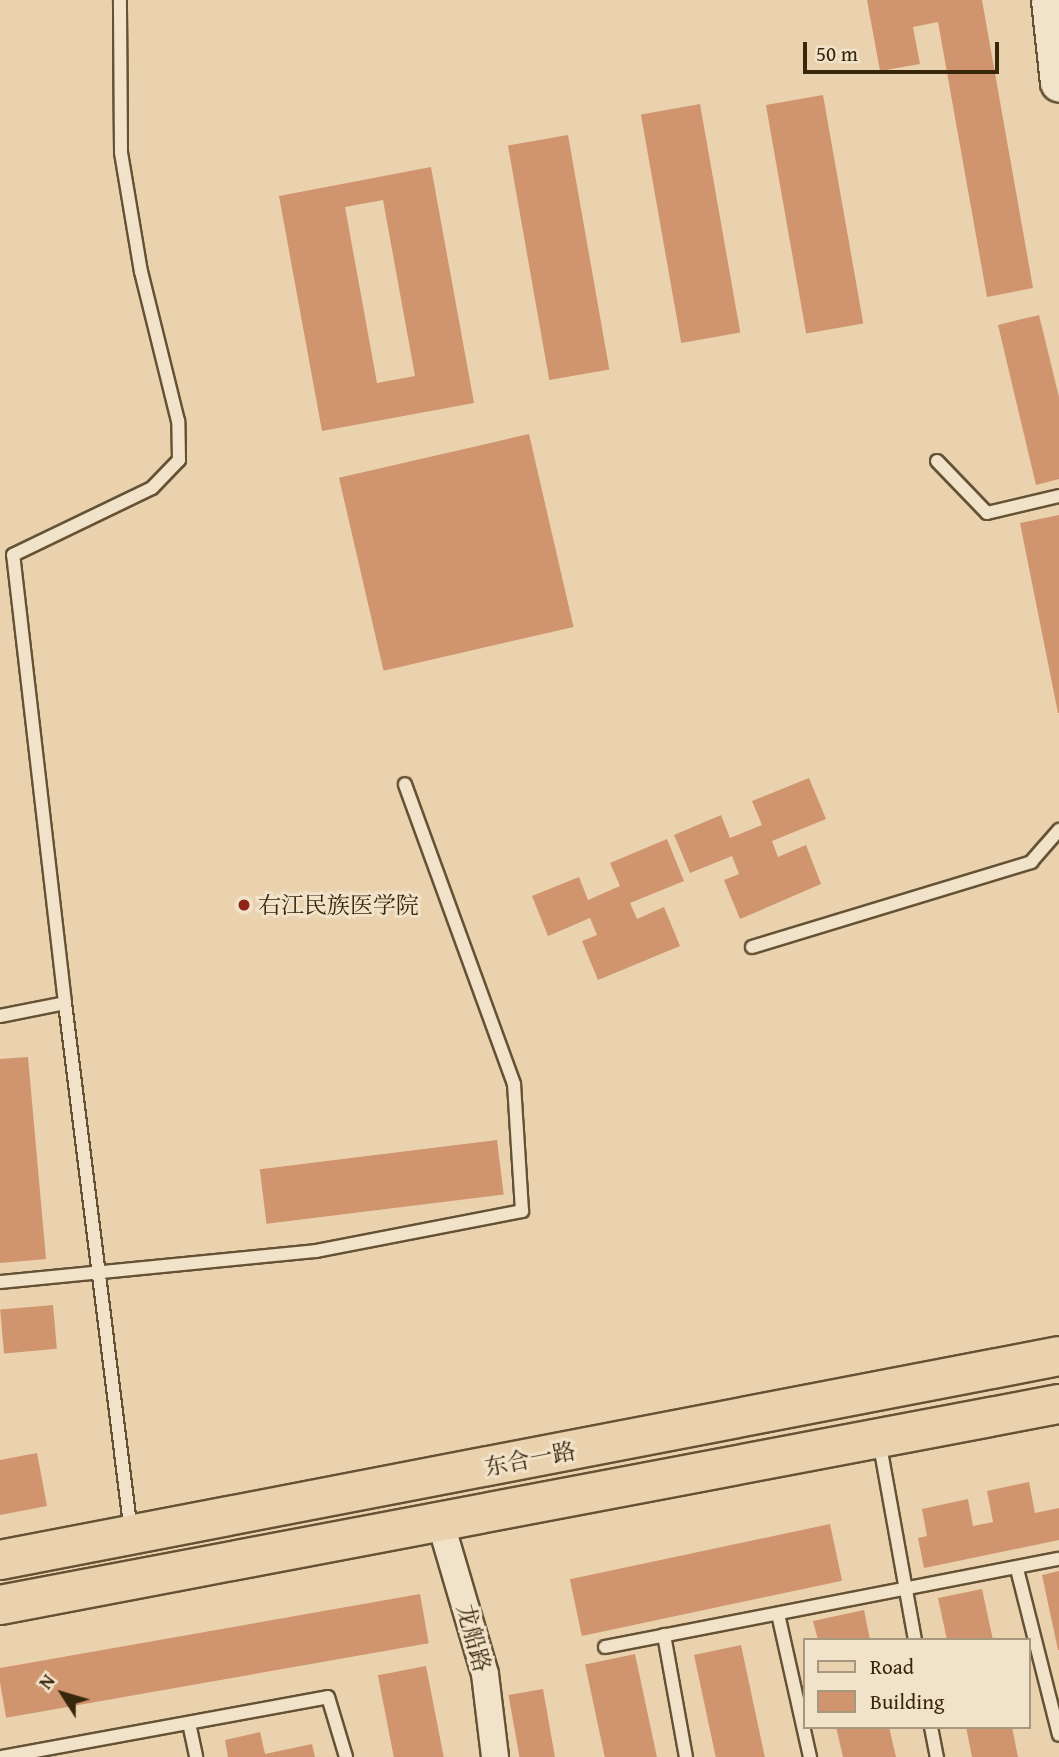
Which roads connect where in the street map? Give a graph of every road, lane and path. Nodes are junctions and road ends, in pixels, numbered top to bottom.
1 (120, 0) edge
2 (1049, 0) edge
3 (1059, 83) edge
4 (937, 461) dead end
5 (1059, 496) edge
6 (405, 785) dead end
7 (1059, 830) edge
8 (751, 947) dead end
9 (65, 1003) junction
10 (0, 1016) edge
11 (98, 1270) junction
12 (0, 1282) edge
13 (1059, 1356) edge
14 (1059, 1404) edge
15 (879, 1438) junction
16 (440, 1521) junction
17 (131, 1536) junction
18 (1059, 1559) edge
19 (0, 1560) edge
20 (1017, 1569) junction
21 (906, 1590) junction
22 (0, 1605) edge
23 (778, 1614) junction
24 (664, 1636) junction
25 (915, 1638) edge
26 (605, 1647) dead end
27 (189, 1723) junction
28 (932, 1729) edge
29 (1059, 1735) edge
30 (50, 1753) edge
31 (2, 1757) edge
32 (196, 1757) edge
33 (346, 1757) edge
34 (495, 1757) edge
35 (686, 1757) edge
36 (810, 1757) edge
37 (937, 1757) edge

1 - 9 lane
2 - 3 main road
4 - 5 lane
6 - 11 lane
7 - 8 lane
9 - 10 lane
9 - 11 lane
11 - 12 lane
11 - 17 lane
13 - 17 main road, 东合一路
14 - 15 main road, 东合一路
15 - 16 main road, 东合一路
15 - 21 lane
16 - 22 main road, 东合一路
16 - 34 street, 龙船路
17 - 19 main road, 东合一路
18 - 20 lane
20 - 21 lane
20 - 29 lane
21 - 23 lane
21 - 25 lane
23 - 24 lane
23 - 36 lane
24 - 26 lane
24 - 35 lane
27 - 30 lane
27 - 32 lane
27 - 33 lane
28 - 37 lane
30 - 31 lane

